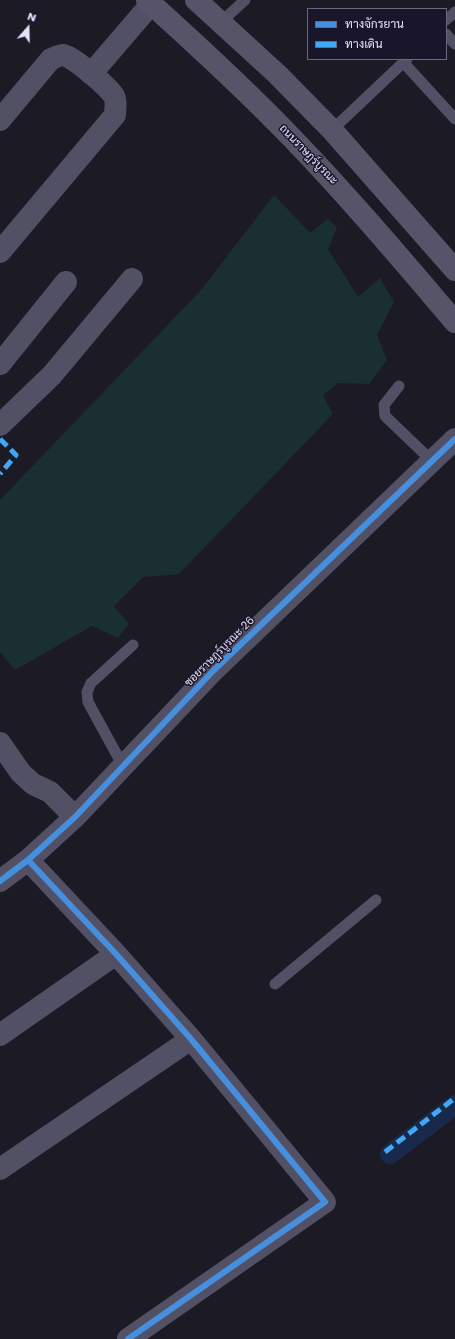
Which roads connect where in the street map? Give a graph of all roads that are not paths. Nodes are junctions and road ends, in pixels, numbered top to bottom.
1 (196, 0) edge
2 (244, 0) edge
3 (149, 2) edge
4 (455, 12) edge
5 (447, 19) edge
6 (221, 22) junction
7 (447, 35) edge
8 (455, 44) edge
9 (405, 61) edge
10 (91, 74) junction
11 (455, 119) edge
12 (0, 120) edge
13 (332, 130) junction
14 (0, 252) edge
15 (455, 270) edge
16 (132, 279) dead end
17 (66, 282) dead end
18 (455, 322) edge
19 (0, 364) edge
20 (399, 386) dead end
21 (0, 425) edge
22 (455, 439) edge
23 (432, 461) junction
24 (133, 645) dead end
25 (0, 743) edge
26 (123, 766) junction
27 (75, 817) junction
28 (28, 860) junction
29 (0, 881) edge
30 (376, 900) dead end
31 (116, 954) junction
32 (275, 984) dead end
33 (0, 1034) edge
34 (191, 1039) junction
35 (0, 1169) edge
36 (128, 1339) edge

1 - 6 main road
2 - 6 lane
3 - 10 street
3 - 18 main road, ถนนราษฎร์บูรณะ
4 - 5 lane
6 - 13 main road
7 - 8 lane
9 - 11 lane
9 - 13 lane
10 - 12 street
10 - 14 street
13 - 15 main road
16 - 21 street
17 - 19 street
20 - 23 lane
22 - 23 street, ซอยราษฎร์บูรณะ 26
23 - 26 street, ซอยราษฎร์บูรณะ 26
24 - 26 lane
25 - 27 street
26 - 27 street, ซอยราษฎร์บูรณะ 26
27 - 28 street, ซอยราษฎร์บูรณะ 26
28 - 29 street, ซอยราษฎร์บูรณะ 26
28 - 31 street
30 - 32 lane
31 - 33 street
31 - 34 street
34 - 35 street
34 - 36 street

